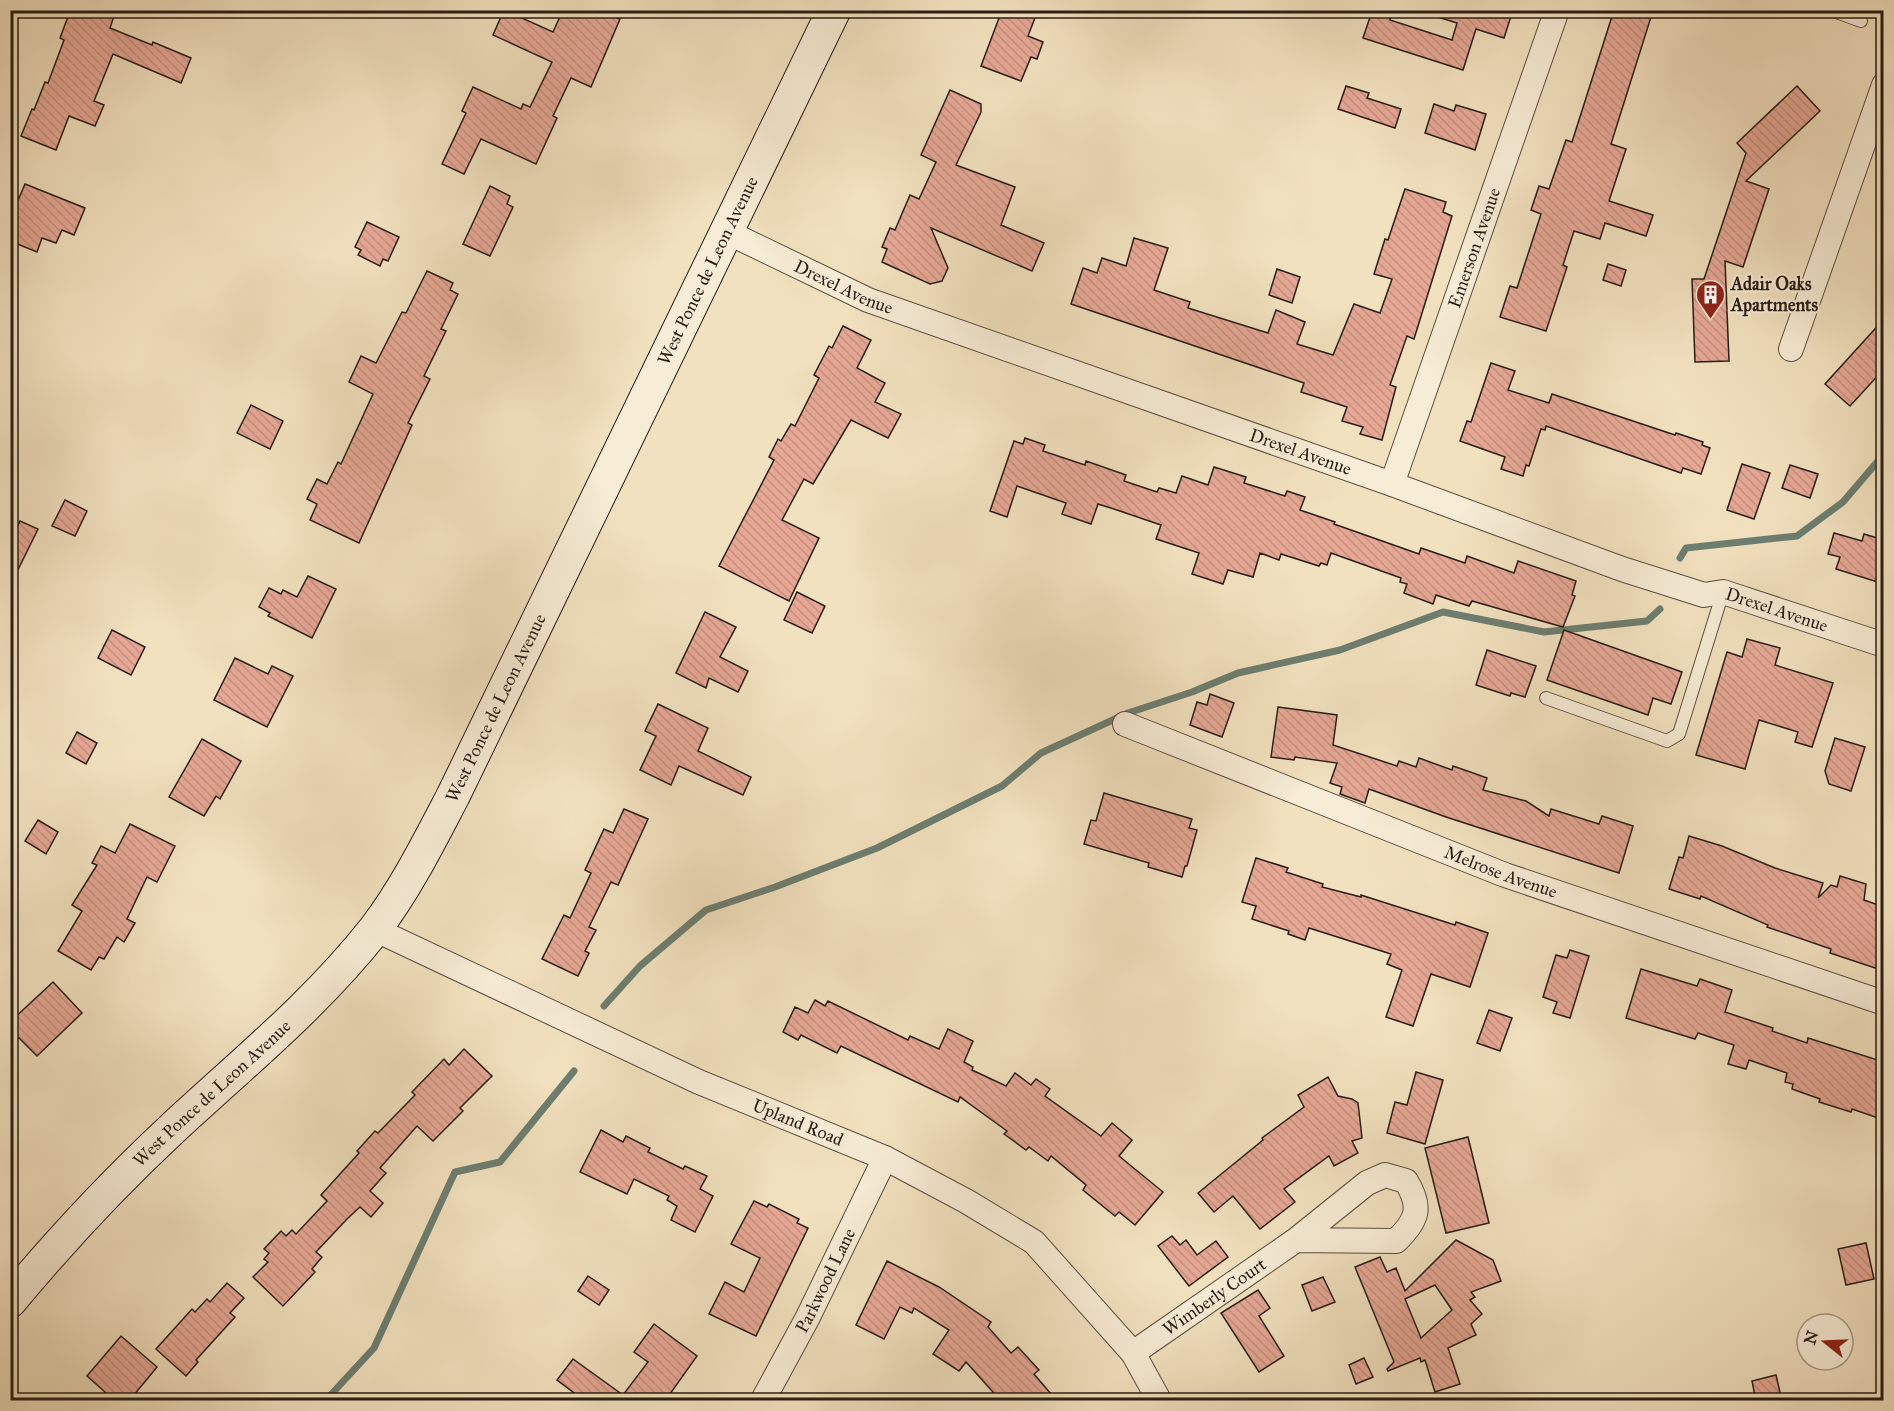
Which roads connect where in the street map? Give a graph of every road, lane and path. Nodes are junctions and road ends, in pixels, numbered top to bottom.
1 (834, 10) edge
2 (1557, 10) edge
3 (1831, 10) edge
4 (1861, 21) dead end
5 (1884, 85) edge
6 (727, 232) junction
7 (1791, 349) dead end
8 (1392, 484) junction
9 (1723, 592) junction
10 (1884, 645) edge
11 (1546, 698) dead end
12 (1125, 724) dead end
13 (374, 929) junction
14 (1884, 1003) edge
15 (885, 1158) junction
16 (1296, 1240) junction
17 (10, 1301) edge
18 (1133, 1353) junction
19 (763, 1401) edge
20 (1159, 1401) edge

1 - 6 main road, West Ponce de Leon Avenue
2 - 8 street, Emerson Avenue
3 - 4 lane
5 - 7 street
6 - 8 street, Drexel Avenue
6 - 13 main road, West Ponce de Leon Avenue
8 - 9 street, Drexel Avenue
9 - 10 street, Drexel Avenue
9 - 11 lane
12 - 14 street, Melrose Avenue
13 - 15 street, Upland Road
13 - 17 main road, West Ponce de Leon Avenue
15 - 18 street, Upland Road
15 - 19 street, Parkwood Lane
16 - 16 street, Wimberly Court
16 - 18 street, Wimberly Court
18 - 20 street, Upland Road

